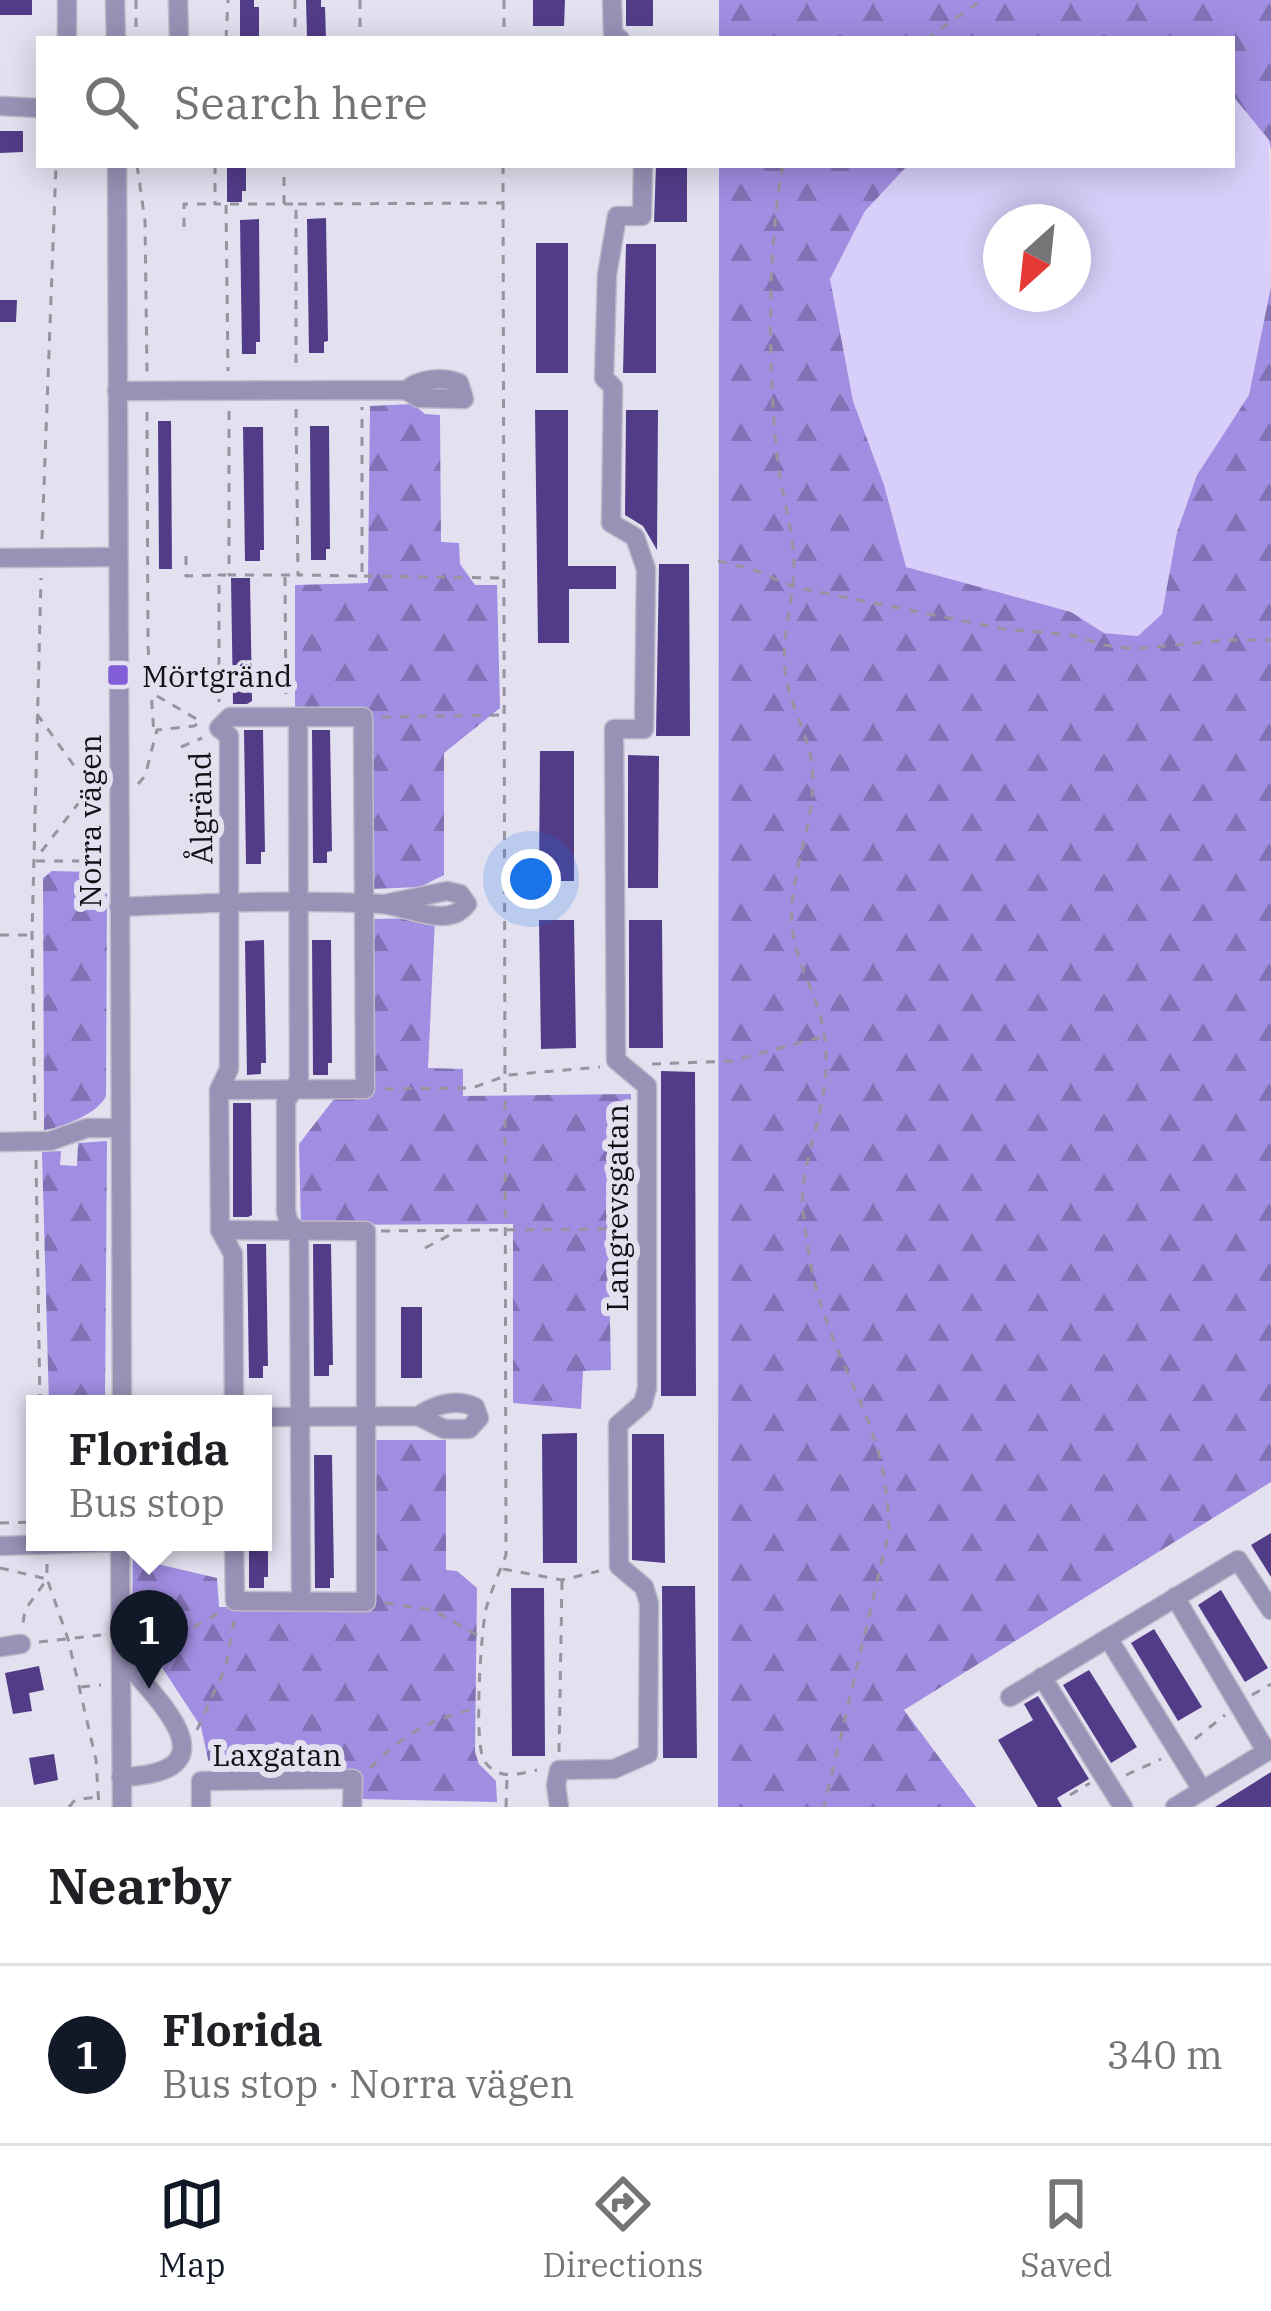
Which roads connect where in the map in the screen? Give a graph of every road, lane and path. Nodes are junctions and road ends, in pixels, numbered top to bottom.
1 (67, 0) edge
2 (115, 0) edge
3 (136, 0) edge
4 (178, 0) edge
5 (228, 0) edge
6 (295, 0) edge
7 (360, 0) edge
8 (504, 0) edge
9 (612, 0) edge
10 (982, 0) edge
11 (67, 36) edge
12 (116, 36) edge
13 (136, 36) edge
14 (179, 36) edge
15 (226, 36) edge
16 (295, 36) edge
17 (360, 36) edge
18 (504, 36) edge
19 (616, 36) edge
20 (930, 36) edge
21 (0, 106) edge
22 (36, 108) edge
23 (56, 168) edge
24 (116, 168) edge
25 (137, 168) edge
26 (215, 168) edge
27 (284, 168) edge
28 (503, 168) edge
29 (643, 168) edge
30 (783, 168) edge
31 (502, 202) junction
32 (215, 204) junction
33 (284, 204) junction
34 (296, 204) junction
35 (226, 205) junction
36 (184, 226) dead end
37 (296, 390) junction
38 (362, 390) junction
39 (117, 391) junction
40 (147, 391) junction
41 (229, 391) junction
42 (406, 391) dead end
43 (186, 556) dead end
44 (41, 557) junction
45 (117, 557) junction
46 (0, 558) edge
47 (718, 561) dead end
48 (218, 575) junction
49 (229, 575) junction
50 (298, 575) junction
51 (285, 576) junction
52 (362, 576) junction
53 (505, 578) junction
54 (794, 587) junction
55 (1271, 640) edge
56 (154, 694) junction
57 (37, 714) junction
58 (506, 715) junction
59 (292, 717) junction
60 (363, 717) junction
61 (219, 728) junction
62 (154, 735) junction
63 (182, 747) dead end
64 (131, 787) dead end
65 (89, 788) junction
66 (106, 788) dead end
67 (37, 859) junction
68 (100, 860) dead end
69 (232, 904) junction
70 (298, 904) junction
71 (374, 904) junction
72 (119, 907) junction
73 (0, 935) edge
74 (32, 935) junction
75 (825, 1036) junction
76 (622, 1066) junction
77 (508, 1075) junction
78 (292, 1088) junction
79 (365, 1089) junction
80 (218, 1090) junction
81 (118, 1128) junction
82 (0, 1142) edge
83 (36, 1142) junction
84 (507, 1229) junction
85 (220, 1230) junction
86 (458, 1230) junction
87 (299, 1231) junction
88 (366, 1231) junction
89 (646, 1245) junction
90 (424, 1249) dead end
91 (40, 1395) edge
92 (122, 1395) edge
93 (234, 1395) edge
94 (365, 1416) junction
95 (418, 1416) dead end
96 (272, 1417) edge
97 (300, 1417) junction
98 (46, 1551) edge
99 (120, 1551) edge
100 (234, 1551) edge
101 (619, 1566) junction
102 (0, 1568) edge
103 (501, 1568) junction
104 (47, 1579) junction
105 (562, 1580) junction
106 (1265, 1587) edge
107 (1175, 1597) junction
108 (235, 1601) junction
109 (301, 1601) junction
110 (366, 1602) junction
111 (1271, 1610) edge
112 (1108, 1638) junction
113 (483, 1639) junction
114 (21, 1644) joint
115 (0, 1647) edge
116 (122, 1658) junction
117 (1042, 1677) junction
118 (108, 1684) dead end
119 (79, 1687) junction
120 (1010, 1697) dead end
121 (479, 1708) junction
122 (197, 1732) dead end
123 (1269, 1750) edge
124 (559, 1770) junction
125 (507, 1776) junction
126 (121, 1777) junction
127 (353, 1779) junction
128 (1202, 1790) junction
129 (98, 1796) junction
130 (69, 1807) edge
131 (99, 1807) edge
132 (122, 1807) edge
133 (201, 1807) edge
134 (352, 1807) edge
135 (506, 1807) edge
136 (559, 1807) edge
137 (824, 1807) edge
138 (1123, 1807) edge
139 (1175, 1807) edge

1 - 11 street
2 - 12 street
3 - 13 path
4 - 14 street
5 - 15 path
6 - 16 path
7 - 17 path
8 - 18 path
9 - 19 street
10 - 20 path
21 - 22 street
23 - 44 path
24 - 39 street, Norra vägen
25 - 40 path
26 - 32 path
27 - 33 path
28 - 31 path
29 - 76 street, Langrevsgatan
30 - 54 path
31 - 34 path
31 - 53 path
32 - 35 path
32 - 36 path
33 - 34 path
33 - 35 path
34 - 37 path
35 - 41 path
37 - 38 street
37 - 41 street
37 - 50 path
38 - 42 street
38 - 52 path
39 - 40 street
39 - 45 street, Norra vägen
40 - 41 street
40 - 56 path
41 - 49 path
43 - 48 path
44 - 45 street
44 - 46 street
44 - 57 path
45 - 72 street, Norra vägen
47 - 54 path
48 - 49 path
48 - 61 path
49 - 51 path
50 - 51 path
50 - 52 path
51 - 59 path
52 - 53 path
53 - 58 path
54 - 55 path
54 - 75 path
56 - 62 path
56 - 62 path
57 - 65 path
57 - 67 path
58 - 60 path
58 - 77 path
59 - 60 street, Ålgränd
59 - 61 street, Ålgränd
59 - 70 street
60 - 71 street
61 - 63 path
61 - 69 street, Ålgränd
62 - 64 path
65 - 66 path
65 - 67 path
67 - 68 path
67 - 74 path
69 - 70 street, Ålgränd
69 - 72 street, Ålgränd
69 - 80 street, Ålgränd
70 - 71 street, Ålgränd
70 - 78 street
71 - 79 street
72 - 81 street, Norra vägen
73 - 74 path
74 - 83 path
75 - 76 path
75 - 137 path
76 - 77 path
76 - 89 street, Langrevsgatan
77 - 79 path
77 - 84 path
78 - 79 street
78 - 80 street
78 - 87 street
80 - 85 street, Ålgränd
81 - 83 street
81 - 92 street, Norra vägen
82 - 83 street
83 - 91 path
84 - 86 path
84 - 89 path
84 - 103 path
85 - 87 street
85 - 93 street, Ålgränd
86 - 88 path
86 - 90 path
87 - 88 street
87 - 97 street
88 - 94 street
89 - 101 street, Langrevsgatan
94 - 95 street
94 - 97 street
94 - 110 street
96 - 97 street
97 - 109 street
98 - 104 path
99 - 116 street
100 - 108 street
101 - 105 path
101 - 124 street
102 - 104 path
103 - 105 path
103 - 113 path
104 - 114 path
104 - 119 path
105 - 124 path
106 - 107 street
106 - 111 street
107 - 112 street
107 - 123 street
108 - 109 street
108 - 122 path
109 - 110 street
110 - 113 path
112 - 117 street
112 - 128 street
113 - 121 path
114 - 115 street
116 - 126 street
116 - 126 street
117 - 120 street
117 - 138 street
118 - 119 path
119 - 129 path
121 - 125 path
121 - 127 path
123 - 128 street
124 - 125 path
124 - 136 street
125 - 135 path
126 - 132 street
127 - 133 street, Laxgatan
127 - 134 street, Laxgatan
128 - 139 street
129 - 130 path
129 - 131 path

